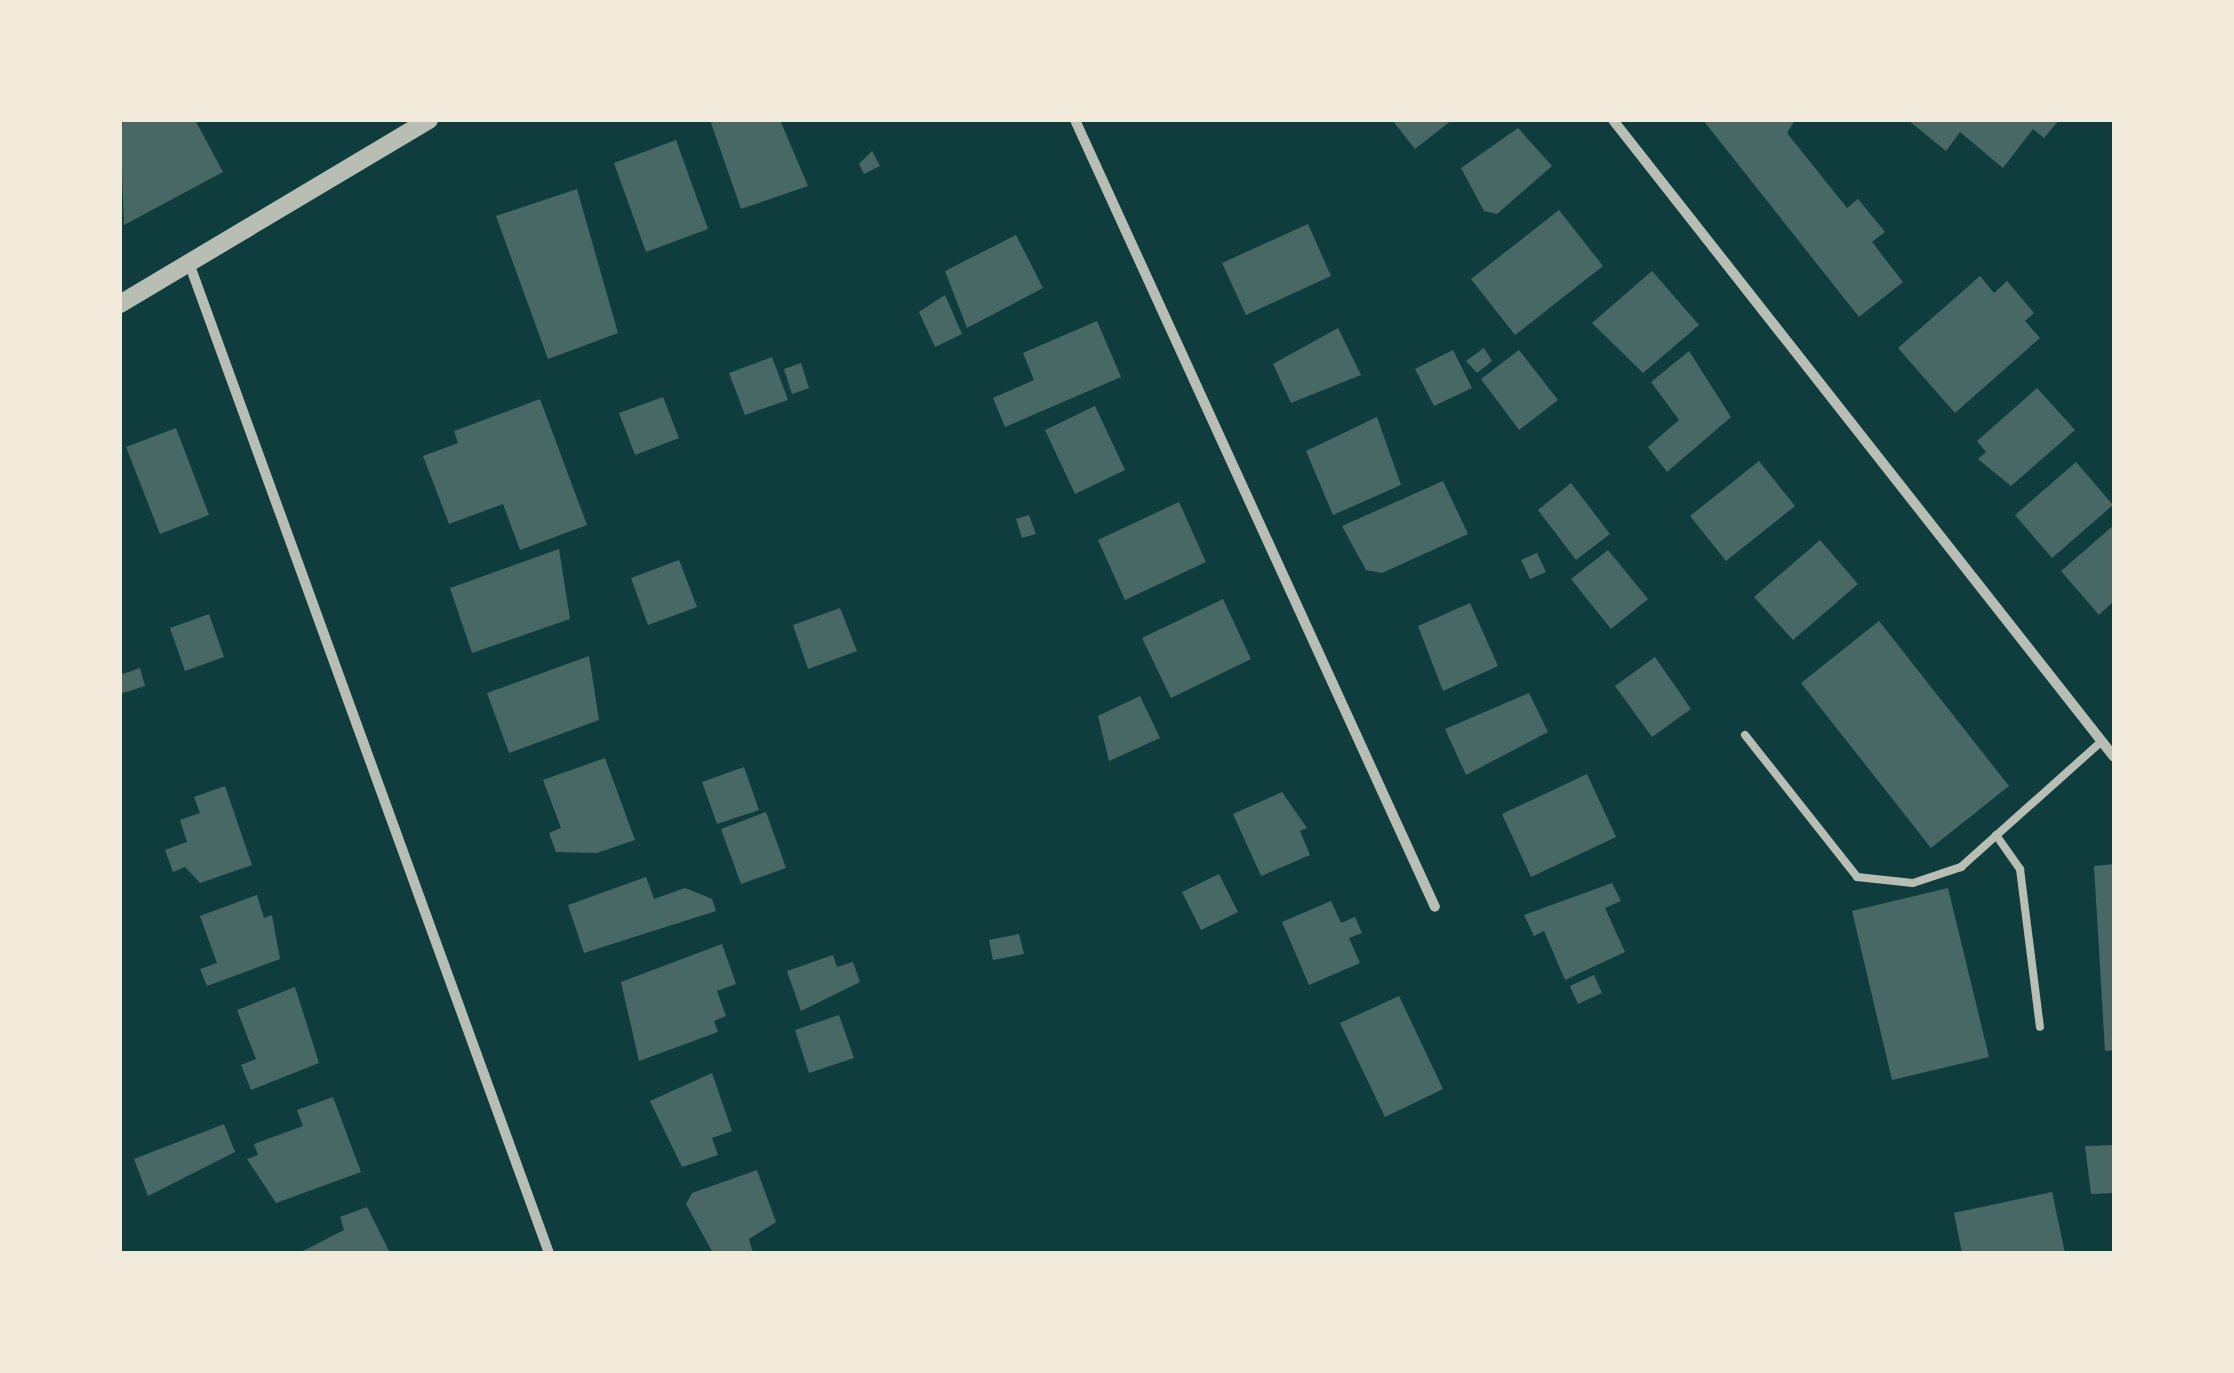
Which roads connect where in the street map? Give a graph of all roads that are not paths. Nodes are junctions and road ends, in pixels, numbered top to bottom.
1 (429, 120) edge
2 (1075, 120) edge
3 (1613, 120) edge
4 (189, 263) junction
5 (120, 304) edge
6 (1745, 735) dead end
7 (2102, 742) junction
8 (2114, 757) edge
9 (1996, 835) junction
10 (1435, 908) dead end
11 (2040, 1026) dead end
12 (549, 1253) edge

1 - 4 street
2 - 10 street
3 - 7 street
4 - 5 street
4 - 12 street
6 - 9 lane
7 - 8 street
7 - 9 lane
9 - 11 lane

